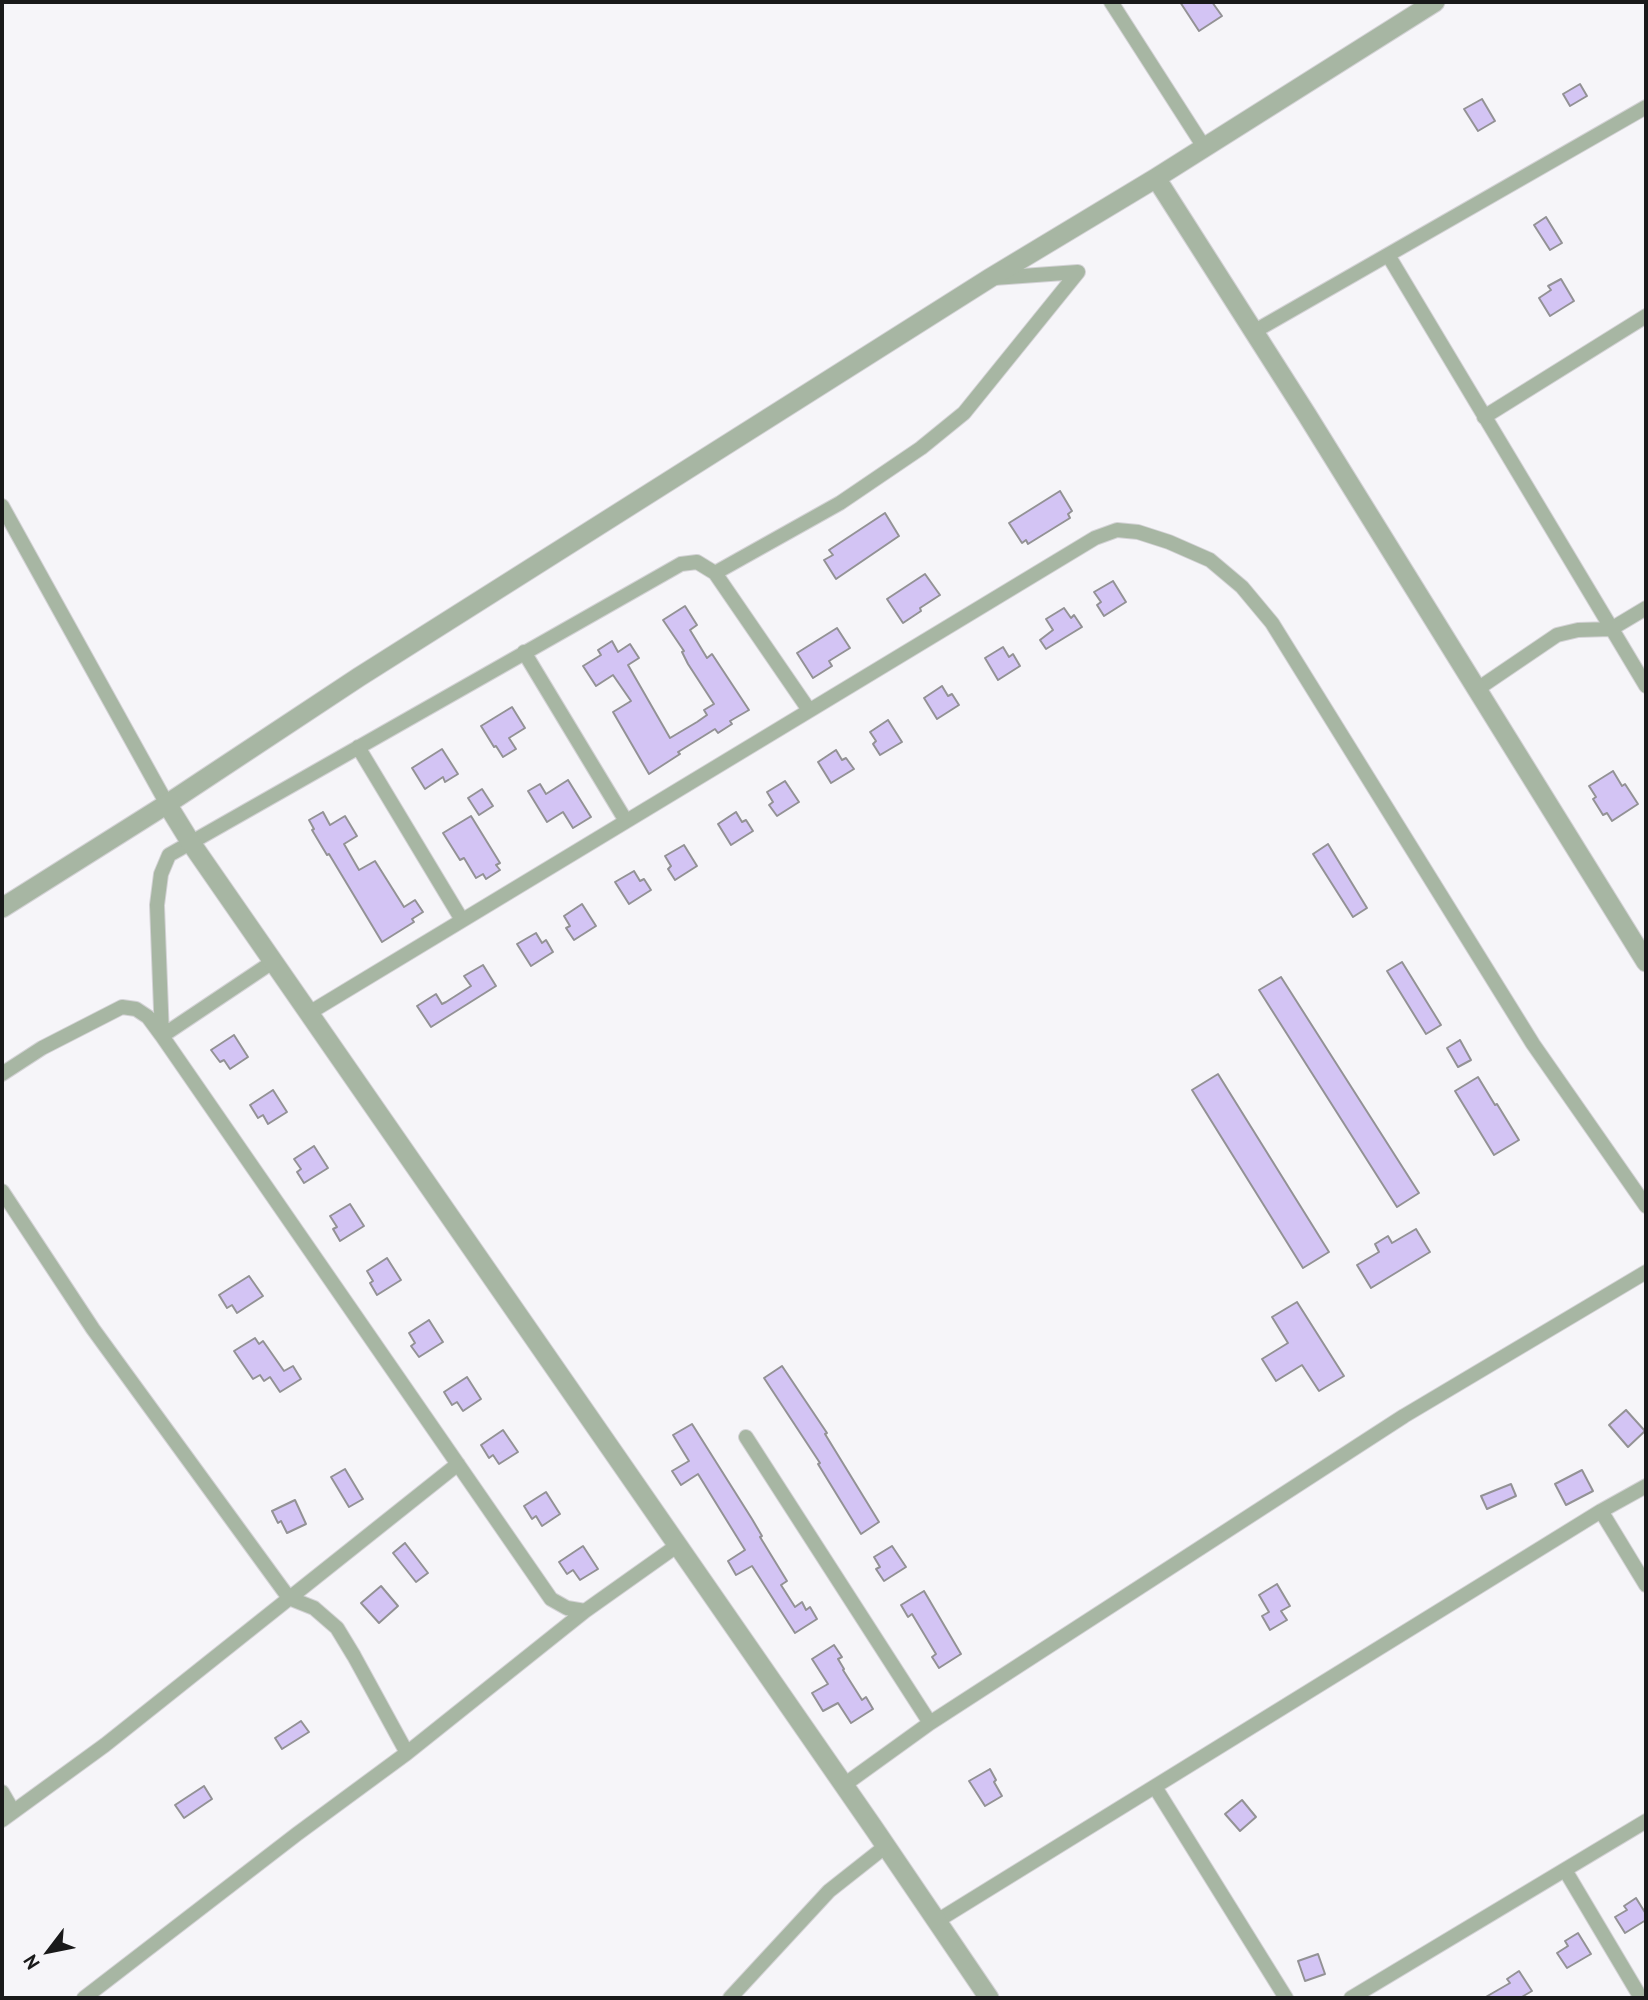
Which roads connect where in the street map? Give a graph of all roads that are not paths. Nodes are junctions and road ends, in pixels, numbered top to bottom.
1 (1111, 2) edge
2 (1435, 2) edge
3 (1646, 107) edge
4 (1204, 147) junction
5 (1156, 177) junction
6 (1388, 255) junction
7 (990, 278) junction
8 (1646, 316) edge
9 (1255, 331) junction
10 (1484, 416) junction
11 (2, 506) edge
12 (715, 573) junction
13 (1646, 608) edge
14 (1611, 629) junction
15 (524, 652) junction
16 (1646, 685) edge
17 (1476, 690) junction
18 (809, 710) junction
19 (358, 747) junction
20 (167, 804) junction
21 (626, 821) junction
22 (191, 843) junction
23 (2, 908) edge
24 (462, 920) junction
25 (274, 961) junction
26 (1646, 962) edge
27 (309, 1013) junction
28 (162, 1035) junction
29 (2, 1074) edge
30 (2, 1191) edge
31 (1646, 1206) edge
32 (1646, 1272) edge
33 (746, 1437) dead end
34 (458, 1464) junction
35 (1646, 1486) edge
36 (1601, 1511) junction
37 (678, 1545) junction
38 (1646, 1585) edge
39 (289, 1598) junction
40 (585, 1611) junction
41 (930, 1723) junction
42 (407, 1753) junction
43 (844, 1784) junction
44 (1155, 1787) junction
45 (2, 1792) edge
46 (8, 1816) edge
47 (1646, 1821) edge
48 (886, 1846) junction
49 (1565, 1870) junction
50 (937, 1921) junction
51 (84, 1998) edge
52 (730, 1998) edge
53 (989, 1998) edge
54 (1286, 1998) edge
55 (1351, 1998) edge
56 (1641, 1998) edge

1 - 4 street
2 - 4 street
3 - 6 street
4 - 5 street
5 - 7 street
5 - 9 street
6 - 9 street
6 - 10 street
7 - 12 street
7 - 20 street
8 - 10 street
9 - 17 street
10 - 14 street
11 - 20 street
12 - 15 street
12 - 18 street
13 - 14 street
14 - 16 street
14 - 17 street
15 - 19 street
15 - 21 street
17 - 26 street
18 - 21 street
18 - 31 street
19 - 22 street
19 - 24 street
20 - 22 street
20 - 23 street
21 - 24 street
22 - 25 street
22 - 28 street
24 - 27 street
25 - 27 street
25 - 28 street
27 - 37 street
28 - 29 street
28 - 34 street
30 - 39 street
32 - 41 street
33 - 41 street
34 - 39 street
34 - 40 street
35 - 36 street
36 - 38 street
36 - 44 street
37 - 40 street
37 - 43 street
39 - 42 street
39 - 46 street
40 - 42 street
41 - 43 street
42 - 51 street
43 - 48 street
44 - 50 street
44 - 54 street
45 - 46 street
47 - 49 street
48 - 50 street
48 - 52 street
49 - 55 street
49 - 56 street
50 - 53 street

